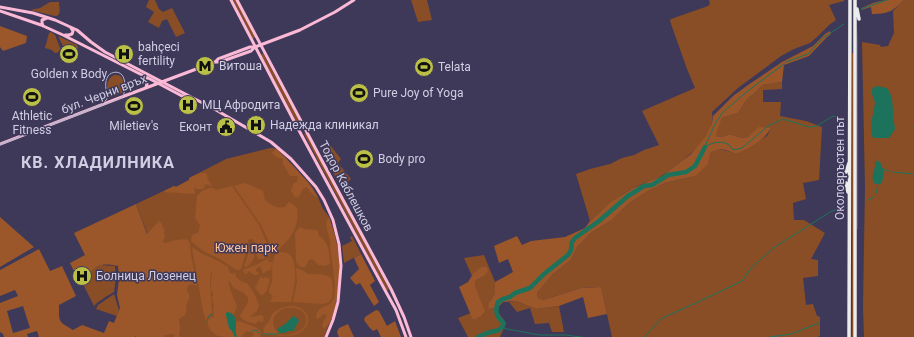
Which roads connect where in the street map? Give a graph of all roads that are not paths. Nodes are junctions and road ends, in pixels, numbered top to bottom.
1 (231, 0) edge
2 (237, 0) edge
3 (354, 0) edge
4 (849, 0) edge
5 (855, 2) edge
6 (847, 5) dead end
7 (0, 7) edge
8 (0, 11) edge
9 (47, 18) junction
10 (859, 19) dead end
11 (44, 26) junction
12 (69, 26) junction
13 (63, 35) junction
14 (261, 45) junction
15 (255, 47) junction
16 (145, 76) junction
17 (163, 82) junction
18 (158, 83) junction
19 (145, 88) junction
20 (193, 98) junction
21 (0, 144) edge
22 (850, 158) junction
23 (846, 172) dead end
24 (846, 183) dead end
25 (850, 199) junction
26 (326, 337) edge
27 (406, 337) edge
28 (411, 337) edge
29 (849, 337) edge
30 (855, 337) edge

1 - 15 main road, Тодор Каблешков
2 - 14 main road, Тодор Каблешков
3 - 14 main road, бул. Черни връх
4 - 6 highway
4 - 22 highway, Околовръстен път
5 - 10 highway
5 - 30 highway, Околовръстен път
7 - 9 main road
8 - 11 main road
9 - 11 main road
9 - 12 main road
11 - 13 main road
12 - 13 main road
12 - 17 main road
13 - 16 main road
14 - 15 main road, бул. Черни връх
14 - 28 main road, Тодор Каблешков
15 - 17 main road, бул. Черни връх
15 - 27 main road, Тодор Каблешков
16 - 18 main road
16 - 19 main road
17 - 18 main road, бул. Черни връх
17 - 20 main road
18 - 19 main road, бул. Черни връх
18 - 20 main road
19 - 21 main road, бул. Черни връх
20 - 26 main road
22 - 23 highway
22 - 25 highway, Околовръстен път
24 - 25 highway
25 - 29 highway, Околовръстен път

